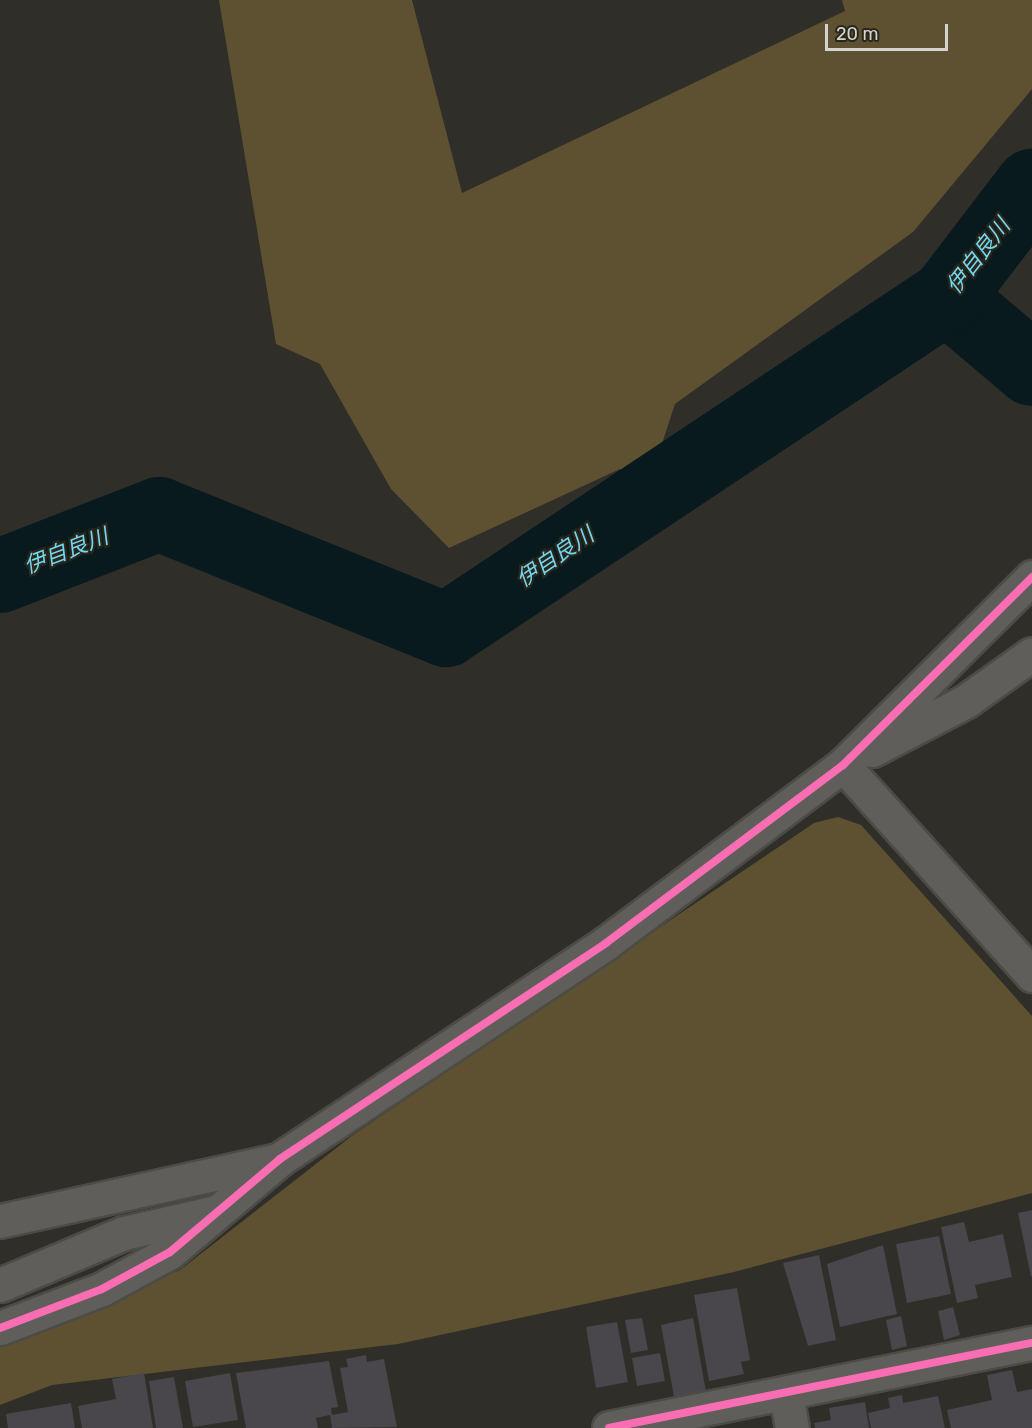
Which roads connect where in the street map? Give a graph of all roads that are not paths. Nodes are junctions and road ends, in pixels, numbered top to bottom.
1 (1032, 577) edge
2 (1032, 654) edge
3 (843, 765) junction
4 (1032, 975) edge
5 (280, 1159) junction
6 (227, 1209) junction
7 (0, 1221) edge
8 (0, 1285) edge
9 (0, 1328) edge
10 (1032, 1343) edge
11 (786, 1394) junction
12 (609, 1428) edge
13 (792, 1428) edge

1 - 3 street
2 - 3 street
3 - 4 street
3 - 5 street
5 - 6 street
5 - 7 street
6 - 8 street
6 - 9 street
10 - 11 street
11 - 12 street
11 - 13 street

